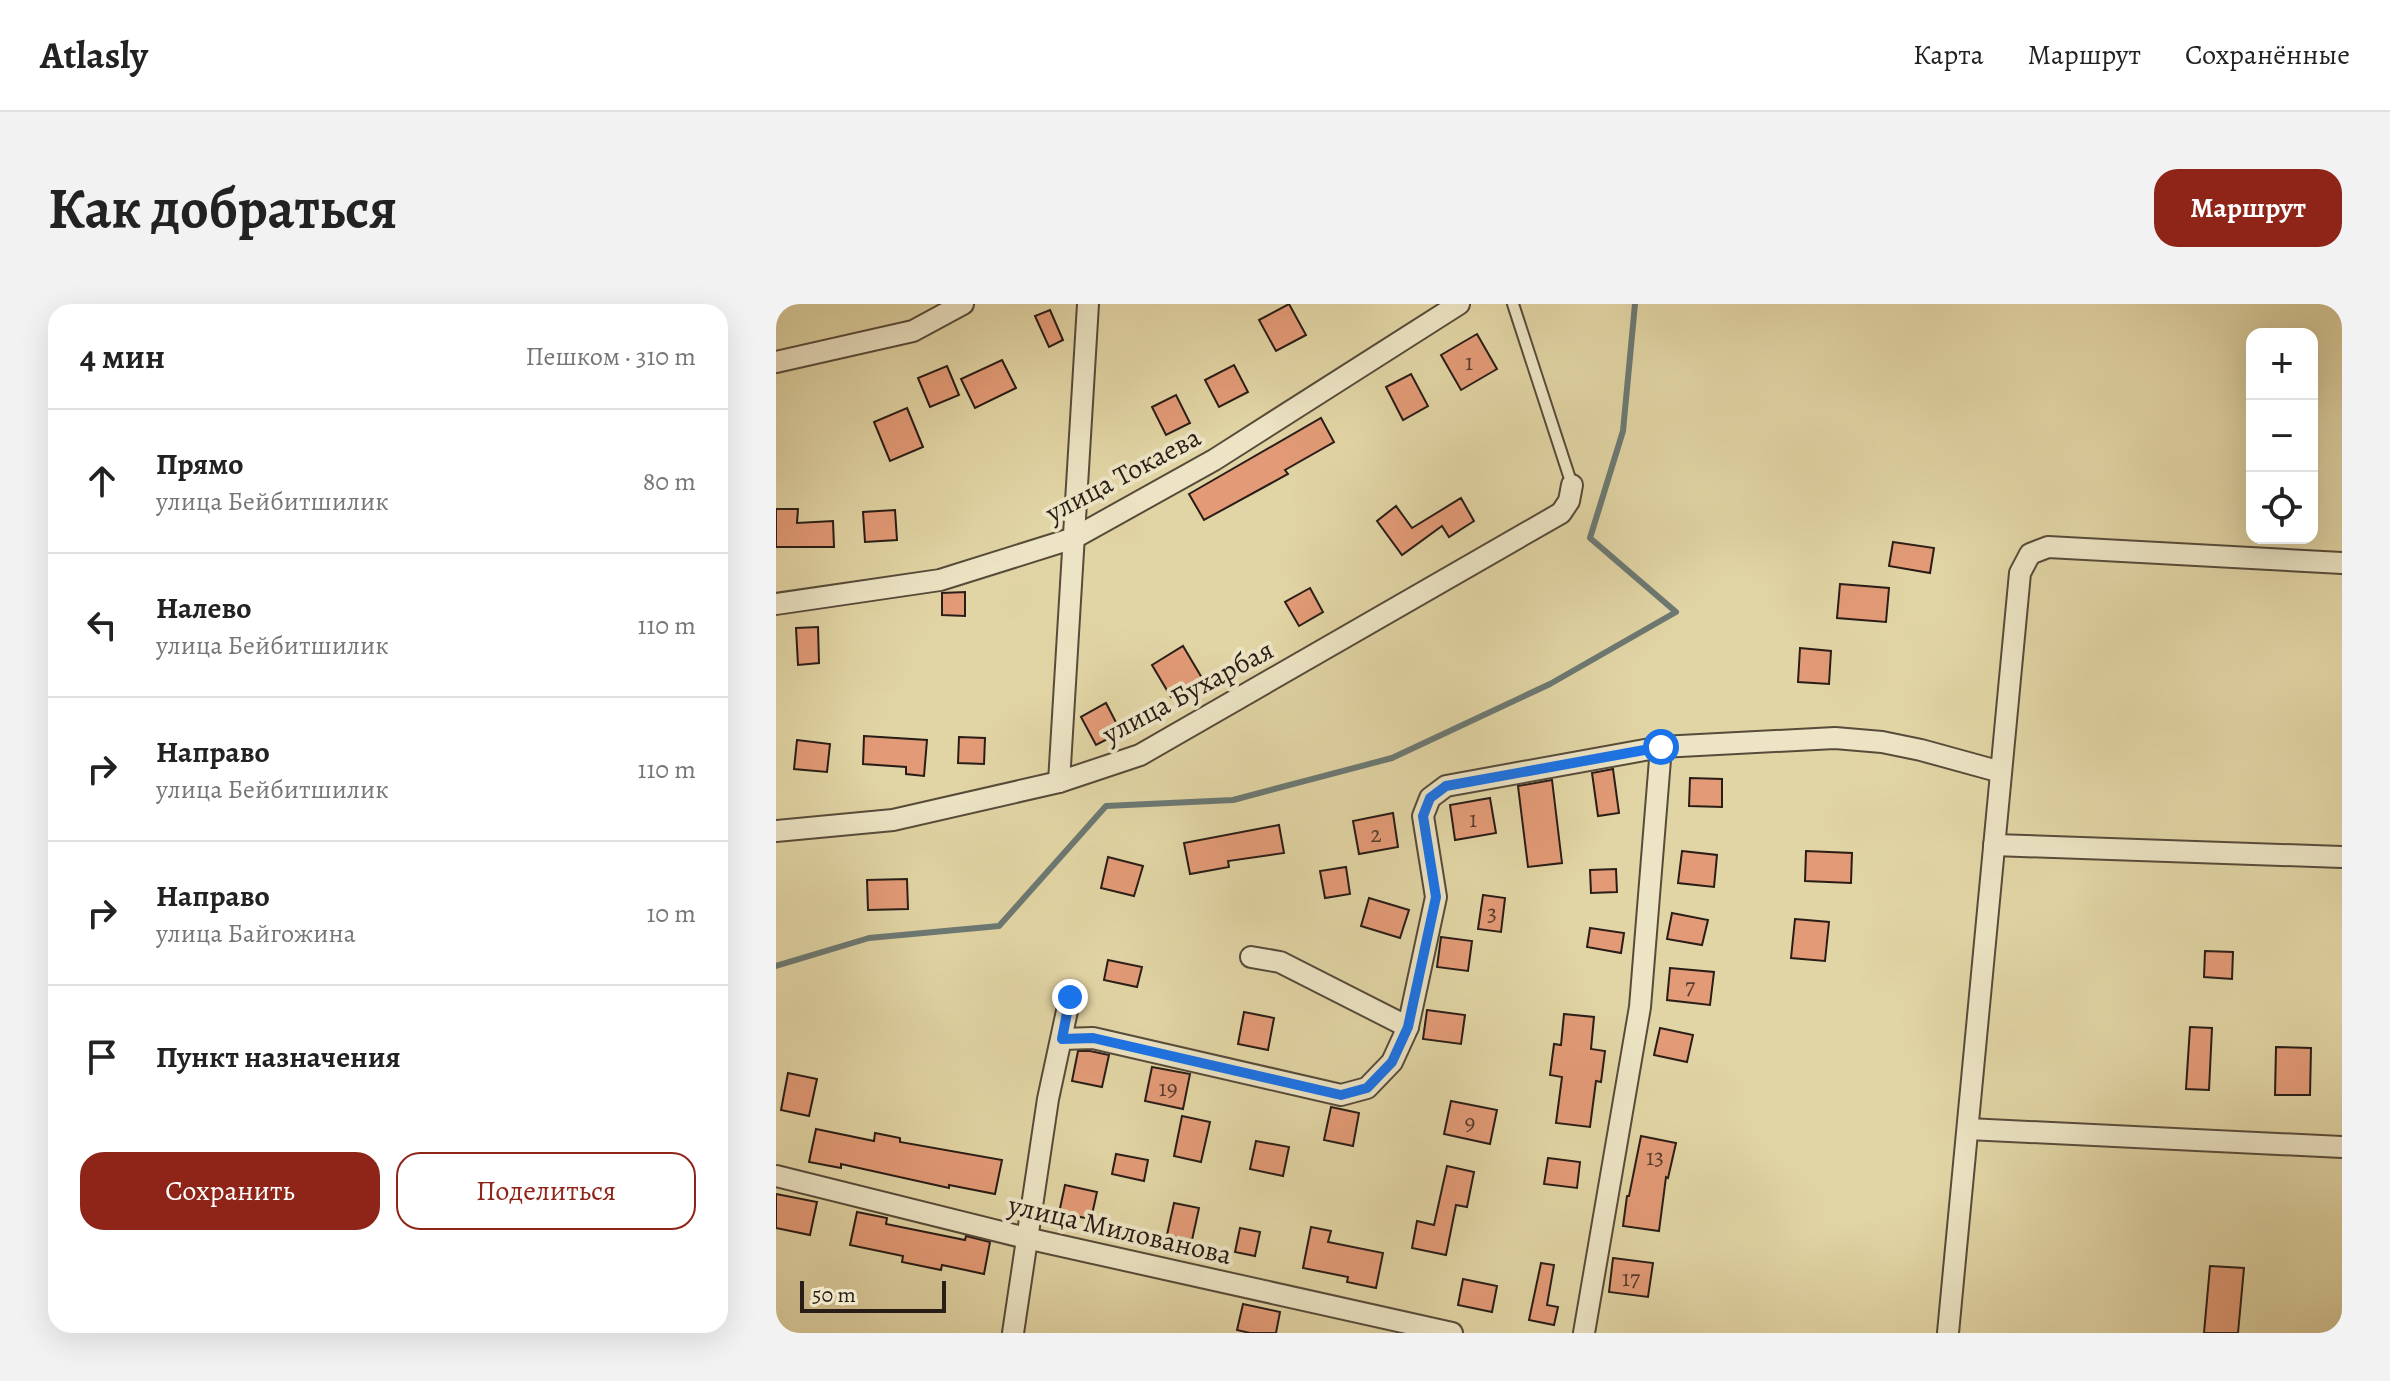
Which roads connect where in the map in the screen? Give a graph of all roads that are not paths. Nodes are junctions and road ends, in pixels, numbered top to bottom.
1 (963, 304) edge
2 (1088, 304) edge
3 (1459, 304) edge
4 (1513, 304) edge
5 (776, 362) edge
6 (1572, 485) joint
7 (1074, 538) junction
8 (2342, 563) edge
9 (776, 604) edge
10 (1661, 747) junction
11 (2001, 772) junction
12 (1059, 782) junction
13 (776, 831) edge
14 (1994, 845) junction
15 (2342, 857) edge
16 (1251, 957) dead end
17 (1070, 997) dead end
18 (1408, 1027) junction
19 (1062, 1039) junction
20 (1968, 1129) junction
21 (2342, 1147) edge
22 (776, 1176) edge
23 (1026, 1238) junction
24 (1013, 1333) edge
25 (1452, 1333) edge
26 (1584, 1333) edge
27 (1948, 1333) edge

1 - 5 street
2 - 7 street
3 - 7 street, улица Токаева
4 - 6 lane
6 - 12 street, улица Бухарбая
7 - 9 street, улица Токаева
7 - 12 street
8 - 11 street
10 - 11 street
10 - 18 street
10 - 26 street
11 - 14 street
12 - 13 street, улица Бухарбая
14 - 15 street
14 - 20 street
16 - 18 street
17 - 19 street
18 - 19 street
19 - 23 street
20 - 21 street
20 - 27 street
22 - 23 street, улица Милованова
23 - 24 street
23 - 25 street, улица Милованова

